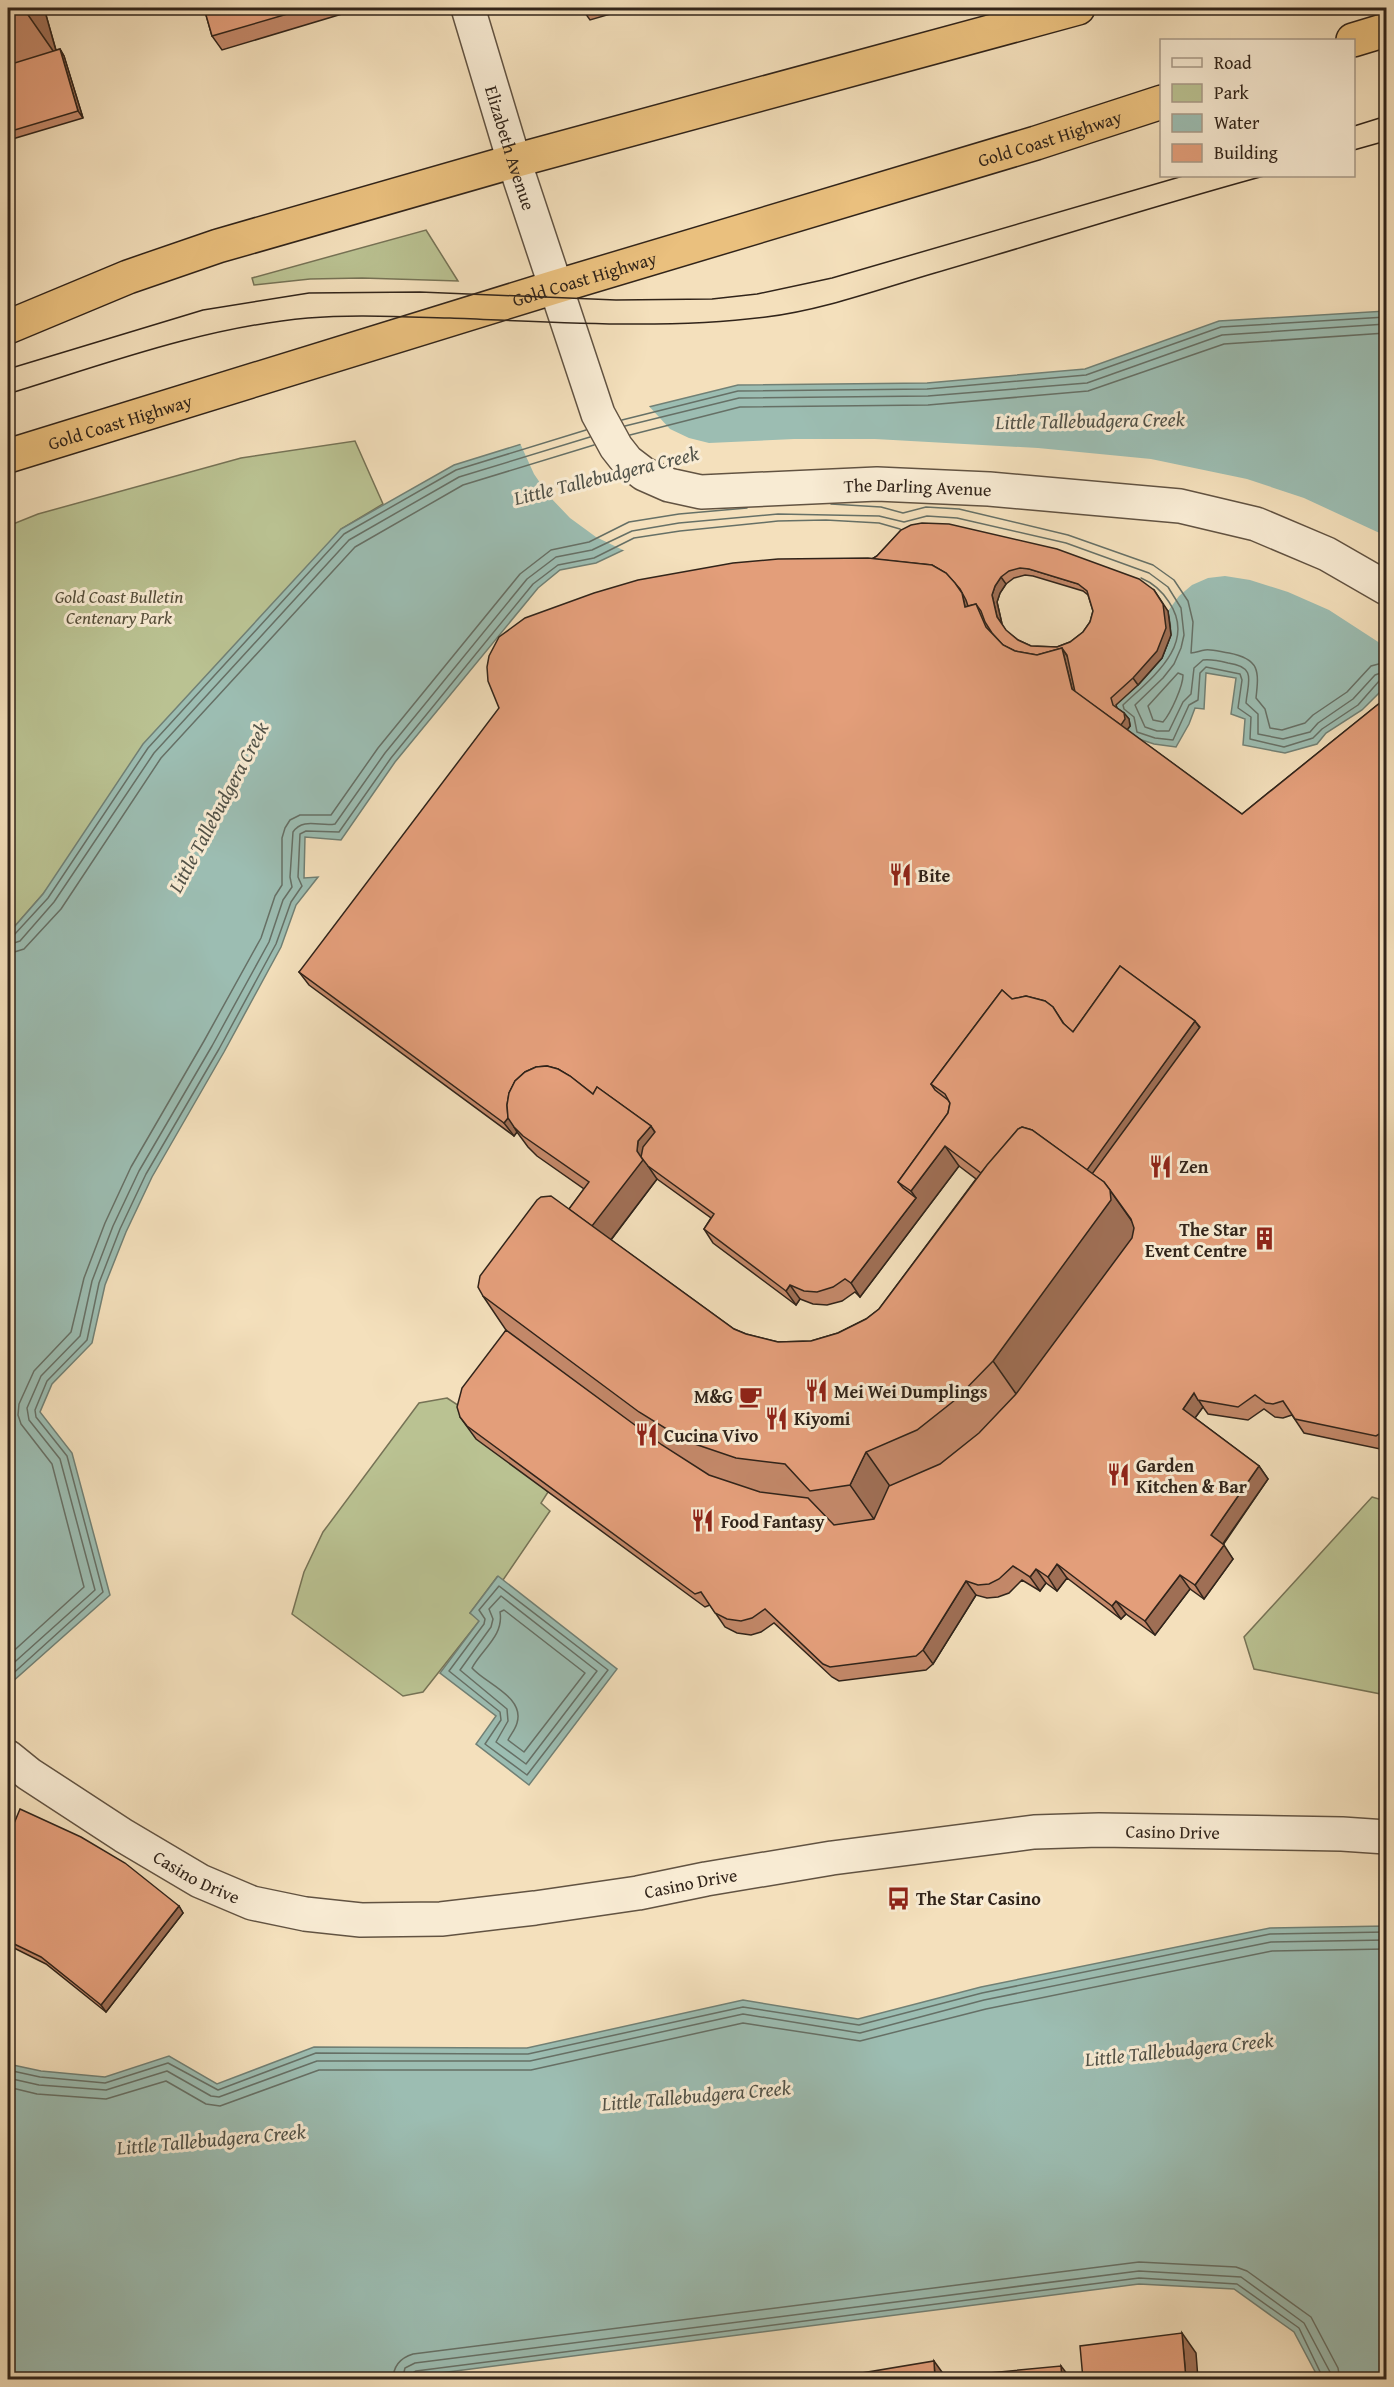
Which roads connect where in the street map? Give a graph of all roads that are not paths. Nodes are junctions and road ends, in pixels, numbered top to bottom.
1 (468, 8) edge
2 (1078, 8) edge
3 (1386, 30) edge
4 (1355, 39) edge
5 (1160, 102) edge
6 (514, 161) junction
7 (555, 287) junction
8 (8, 327) edge
9 (8, 456) edge
10 (1386, 588) edge
11 (18, 1766) edge
12 (1386, 1837) edge

1 - 6 street, Elizabeth Avenue
2 - 6 highway
3 - 4 highway
5 - 7 highway, Gold Coast Highway
6 - 7 street, Elizabeth Avenue
6 - 8 highway
7 - 9 highway, Gold Coast Highway
7 - 10 street, The Darling Avenue
11 - 12 street, Casino Drive

